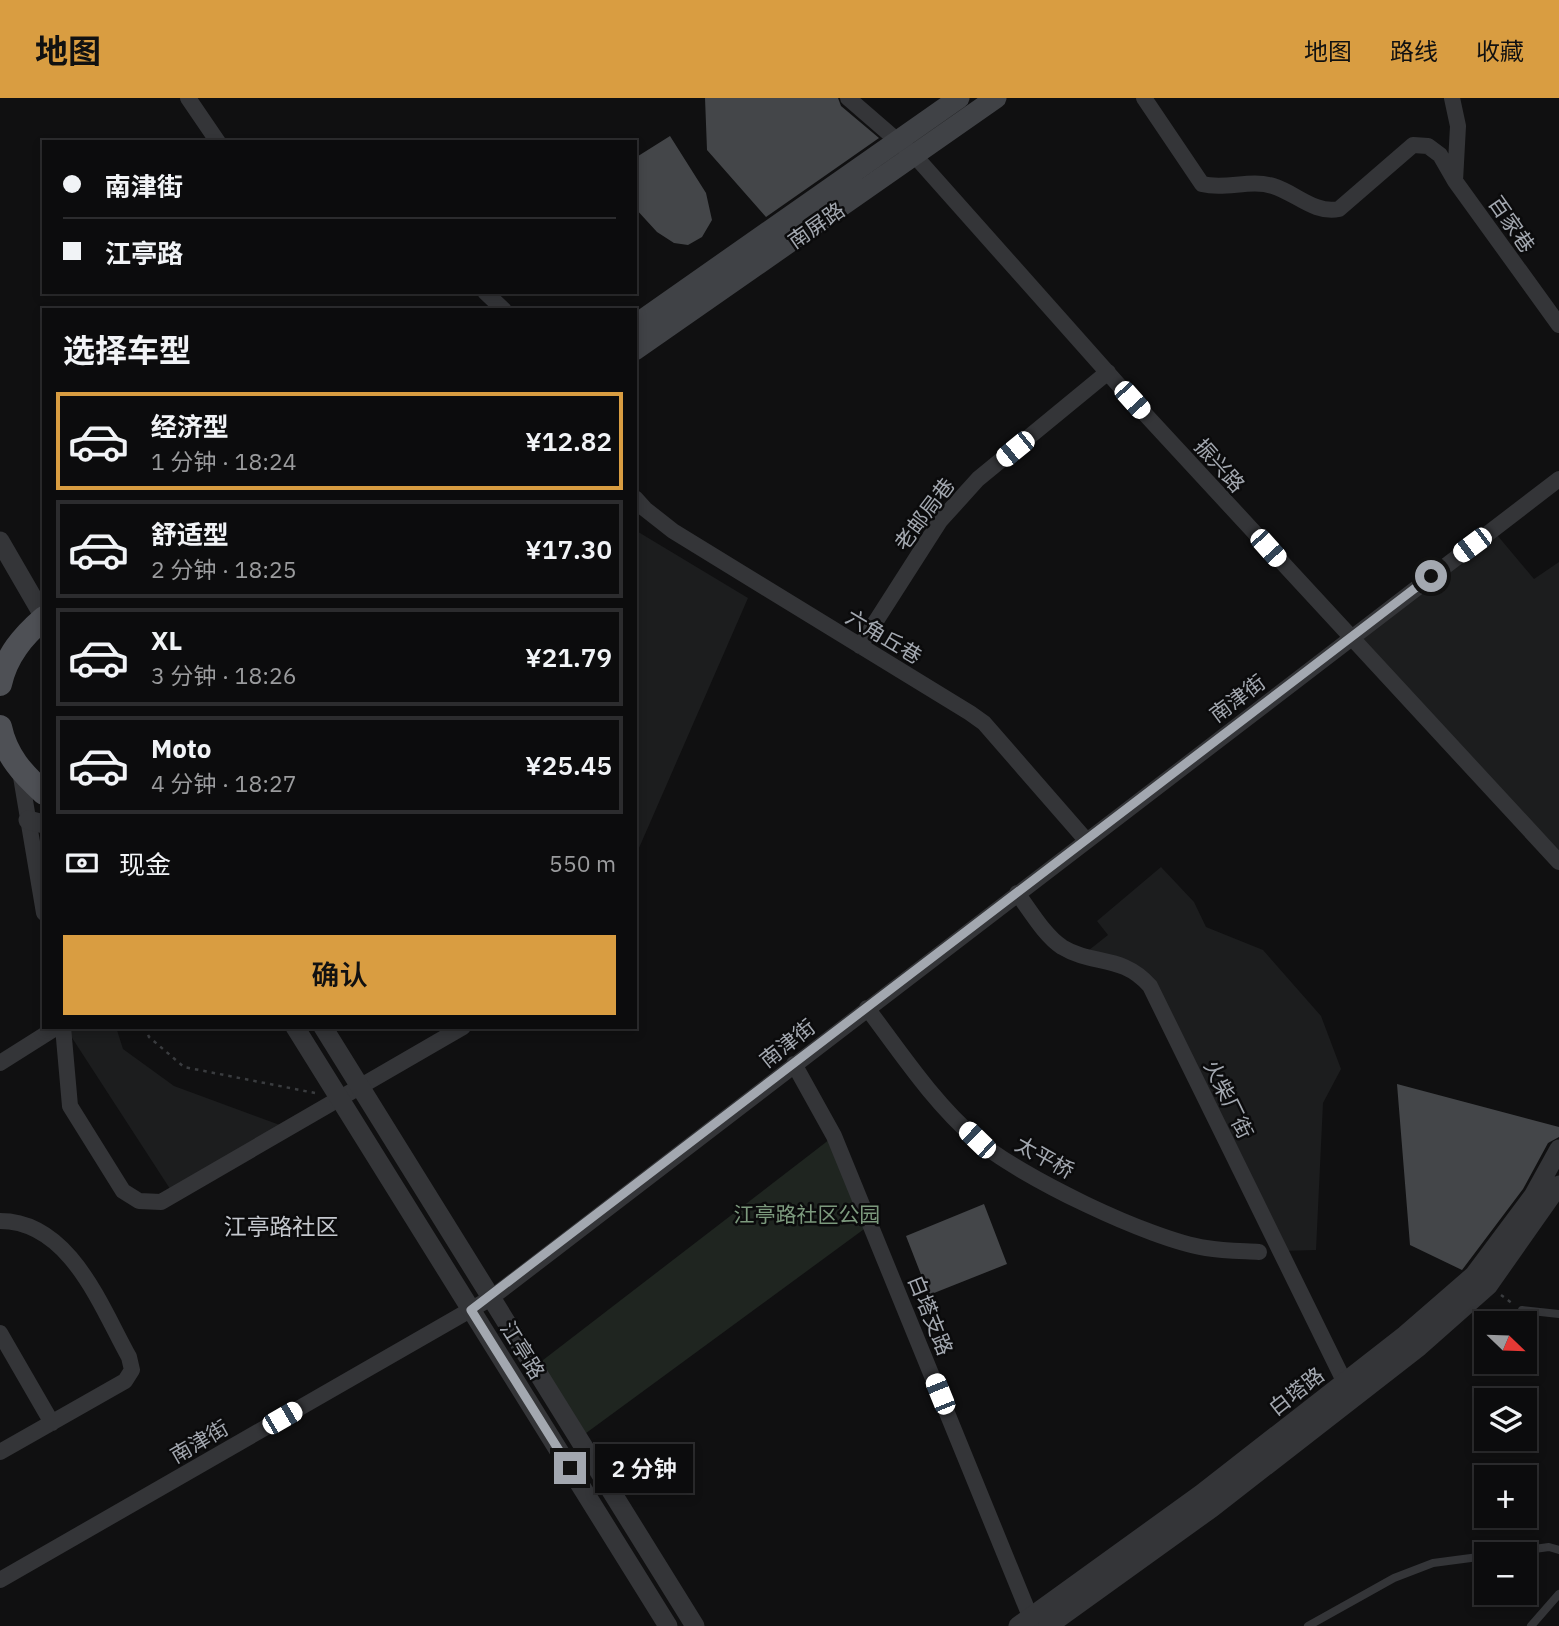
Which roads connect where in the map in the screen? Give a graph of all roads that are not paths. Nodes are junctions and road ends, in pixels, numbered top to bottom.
1 (188, 98) edge
2 (848, 98) edge
3 (959, 98) edge
4 (996, 98) edge
5 (1144, 98) edge
6 (1452, 98) edge
7 (217, 140) edge
8 (899, 141) junction
9 (915, 156) junction
10 (1455, 181) junction
11 (487, 294) edge
12 (502, 308) edge
13 (637, 324) edge
14 (1559, 325) edge
15 (637, 349) edge
16 (1108, 373) junction
17 (1559, 478) edge
18 (637, 500) edge
19 (0, 541) edge
20 (42, 614) edge
21 (42, 619) edge
22 (1350, 637) junction
23 (860, 646) junction
24 (0, 684) edge
25 (2, 742) edge
26 (10, 777) edge
27 (42, 792) edge
28 (36, 822) edge
29 (1086, 840) junction
30 (1559, 862) edge
31 (42, 891) edge
32 (1017, 892) junction
33 (867, 1008) junction
34 (54, 1029) edge
35 (63, 1029) edge
36 (296, 1029) edge
37 (324, 1029) edge
38 (459, 1029) edge
39 (0, 1063) edge
40 (794, 1064) junction
41 (359, 1086) junction
42 (339, 1098) junction
43 (1559, 1149) edge
44 (1559, 1185) edge
45 (0, 1221) edge
46 (1259, 1252) dead end
47 (491, 1298) junction
48 (471, 1310) junction
49 (1522, 1310) road end
50 (1559, 1314) edge
51 (0, 1333) edge
52 (1345, 1383) junction
53 (52, 1423) junction
54 (0, 1452) edge
55 (1537, 1549) edge
56 (1559, 1550) edge
57 (1474, 1558) edge
58 (3, 1573) edge
59 (1559, 1594) edge
60 (1027, 1623) edge
61 (668, 1626) edge
62 (695, 1626) edge
63 (1048, 1626) edge
64 (1308, 1626) edge
65 (1531, 1626) edge

1 - 7 street
2 - 8 street, 振兴路
3 - 8 main road, 南屏路
4 - 9 main road, 南屏路
5 - 10 street, 百家巷
6 - 10 street
8 - 9 street, 振兴路
8 - 13 main road, 南屏路
9 - 15 main road, 南屏路
9 - 16 street, 振兴路
10 - 14 street, 百家巷
11 - 12 street
16 - 22 street, 振兴路
16 - 23 street, 老邮局巷
17 - 22 street, 南津街
18 - 23 street, 六角丘巷
19 - 20 street
21 - 24 main road
22 - 29 street, 南津街
22 - 30 street, 振兴路
23 - 29 street, 六角丘巷
25 - 26 main road
26 - 27 main road
26 - 28 street
28 - 31 street
29 - 32 street, 南津街
32 - 33 street, 南津街
32 - 52 street, 火柴厂街
33 - 40 street, 南津街
33 - 46 street, 太平桥
34 - 39 street
35 - 42 street
36 - 42 street, 江亭路
37 - 41 street, 江亭路
38 - 41 street
40 - 47 street, 南津街
40 - 60 street, 白塔支路
41 - 42 street
41 - 47 street, 江亭路
42 - 48 street, 江亭路
43 - 52 street, 白塔路
44 - 63 street, 白塔路
45 - 53 street
47 - 48 street, 南津街
47 - 62 street, 江亭路
48 - 58 street, 南津街
48 - 61 street, 江亭路
49 - 50 lane
51 - 53 street
52 - 60 street, 白塔路
53 - 54 street
55 - 56 lane
57 - 64 lane
59 - 65 lane

